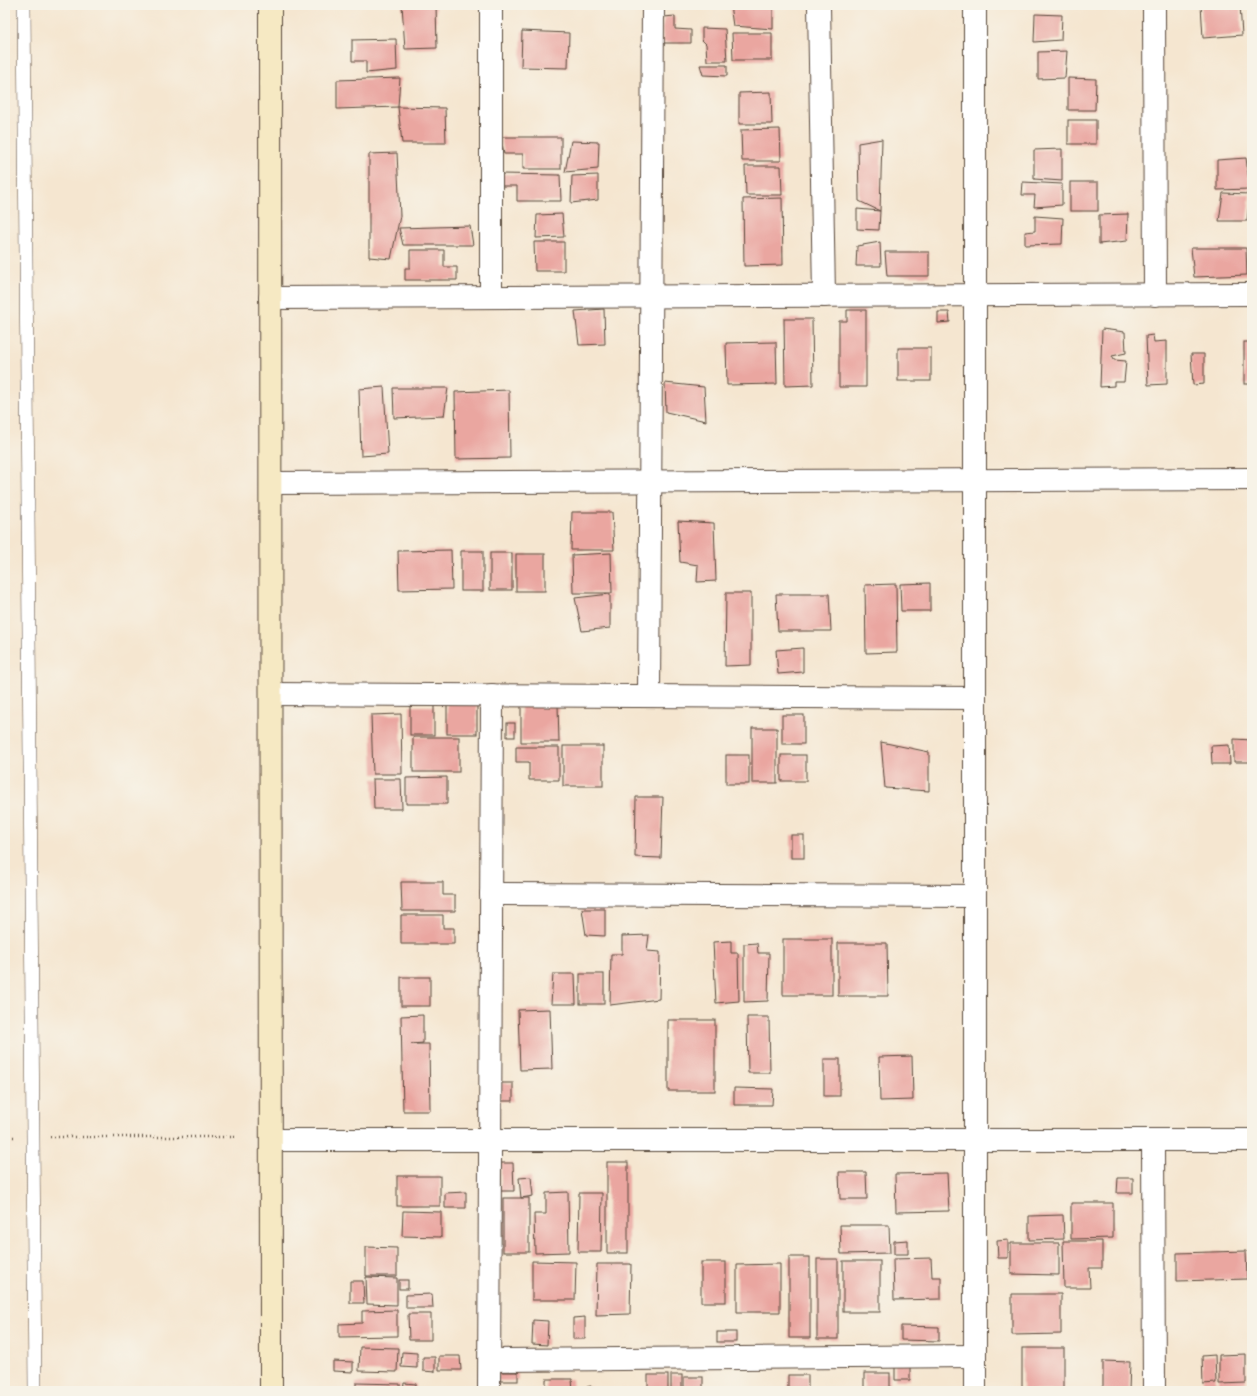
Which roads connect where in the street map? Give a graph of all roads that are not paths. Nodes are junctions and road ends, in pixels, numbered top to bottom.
1 (24, 5) edge
2 (270, 5) edge
3 (491, 5) edge
4 (653, 5) edge
5 (819, 5) edge
6 (975, 5) edge
7 (1154, 5) edge
8 (1252, 294) edge
9 (975, 295) junction
10 (1155, 295) junction
11 (651, 296) junction
12 (824, 296) junction
13 (491, 297) junction
14 (270, 298) junction
15 (975, 480) junction
16 (1252, 480) edge
17 (650, 482) junction
18 (271, 483) junction
19 (271, 694) junction
20 (492, 695) junction
21 (649, 696) junction
22 (975, 698) junction
23 (491, 894) junction
24 (975, 896) junction
25 (271, 1140) junction
26 (491, 1140) junction
27 (975, 1140) junction
28 (1153, 1140) junction
29 (1252, 1140) edge
30 (975, 1356) junction
31 (490, 1360) junction
32 (35, 1391) edge
33 (271, 1391) edge
34 (490, 1391) edge
35 (975, 1391) edge
36 (1154, 1391) edge

1 - 32 lane
2 - 14 street
3 - 13 street
4 - 11 street
5 - 12 street
6 - 9 street
7 - 10 street
8 - 10 street
9 - 10 street
9 - 12 street
9 - 15 street
11 - 12 street
11 - 13 street
11 - 17 street
13 - 14 street
14 - 18 street
15 - 16 street
15 - 17 street
15 - 22 street
17 - 18 street
17 - 21 street
18 - 19 street
19 - 20 street
19 - 25 street
20 - 21 street
20 - 23 street
21 - 22 street
22 - 24 street
23 - 24 street
23 - 26 street
24 - 27 street
25 - 26 street
25 - 33 street
26 - 27 street
26 - 31 street
27 - 28 street
27 - 30 street
28 - 29 street
28 - 36 street
30 - 31 street
30 - 35 street
31 - 34 street

